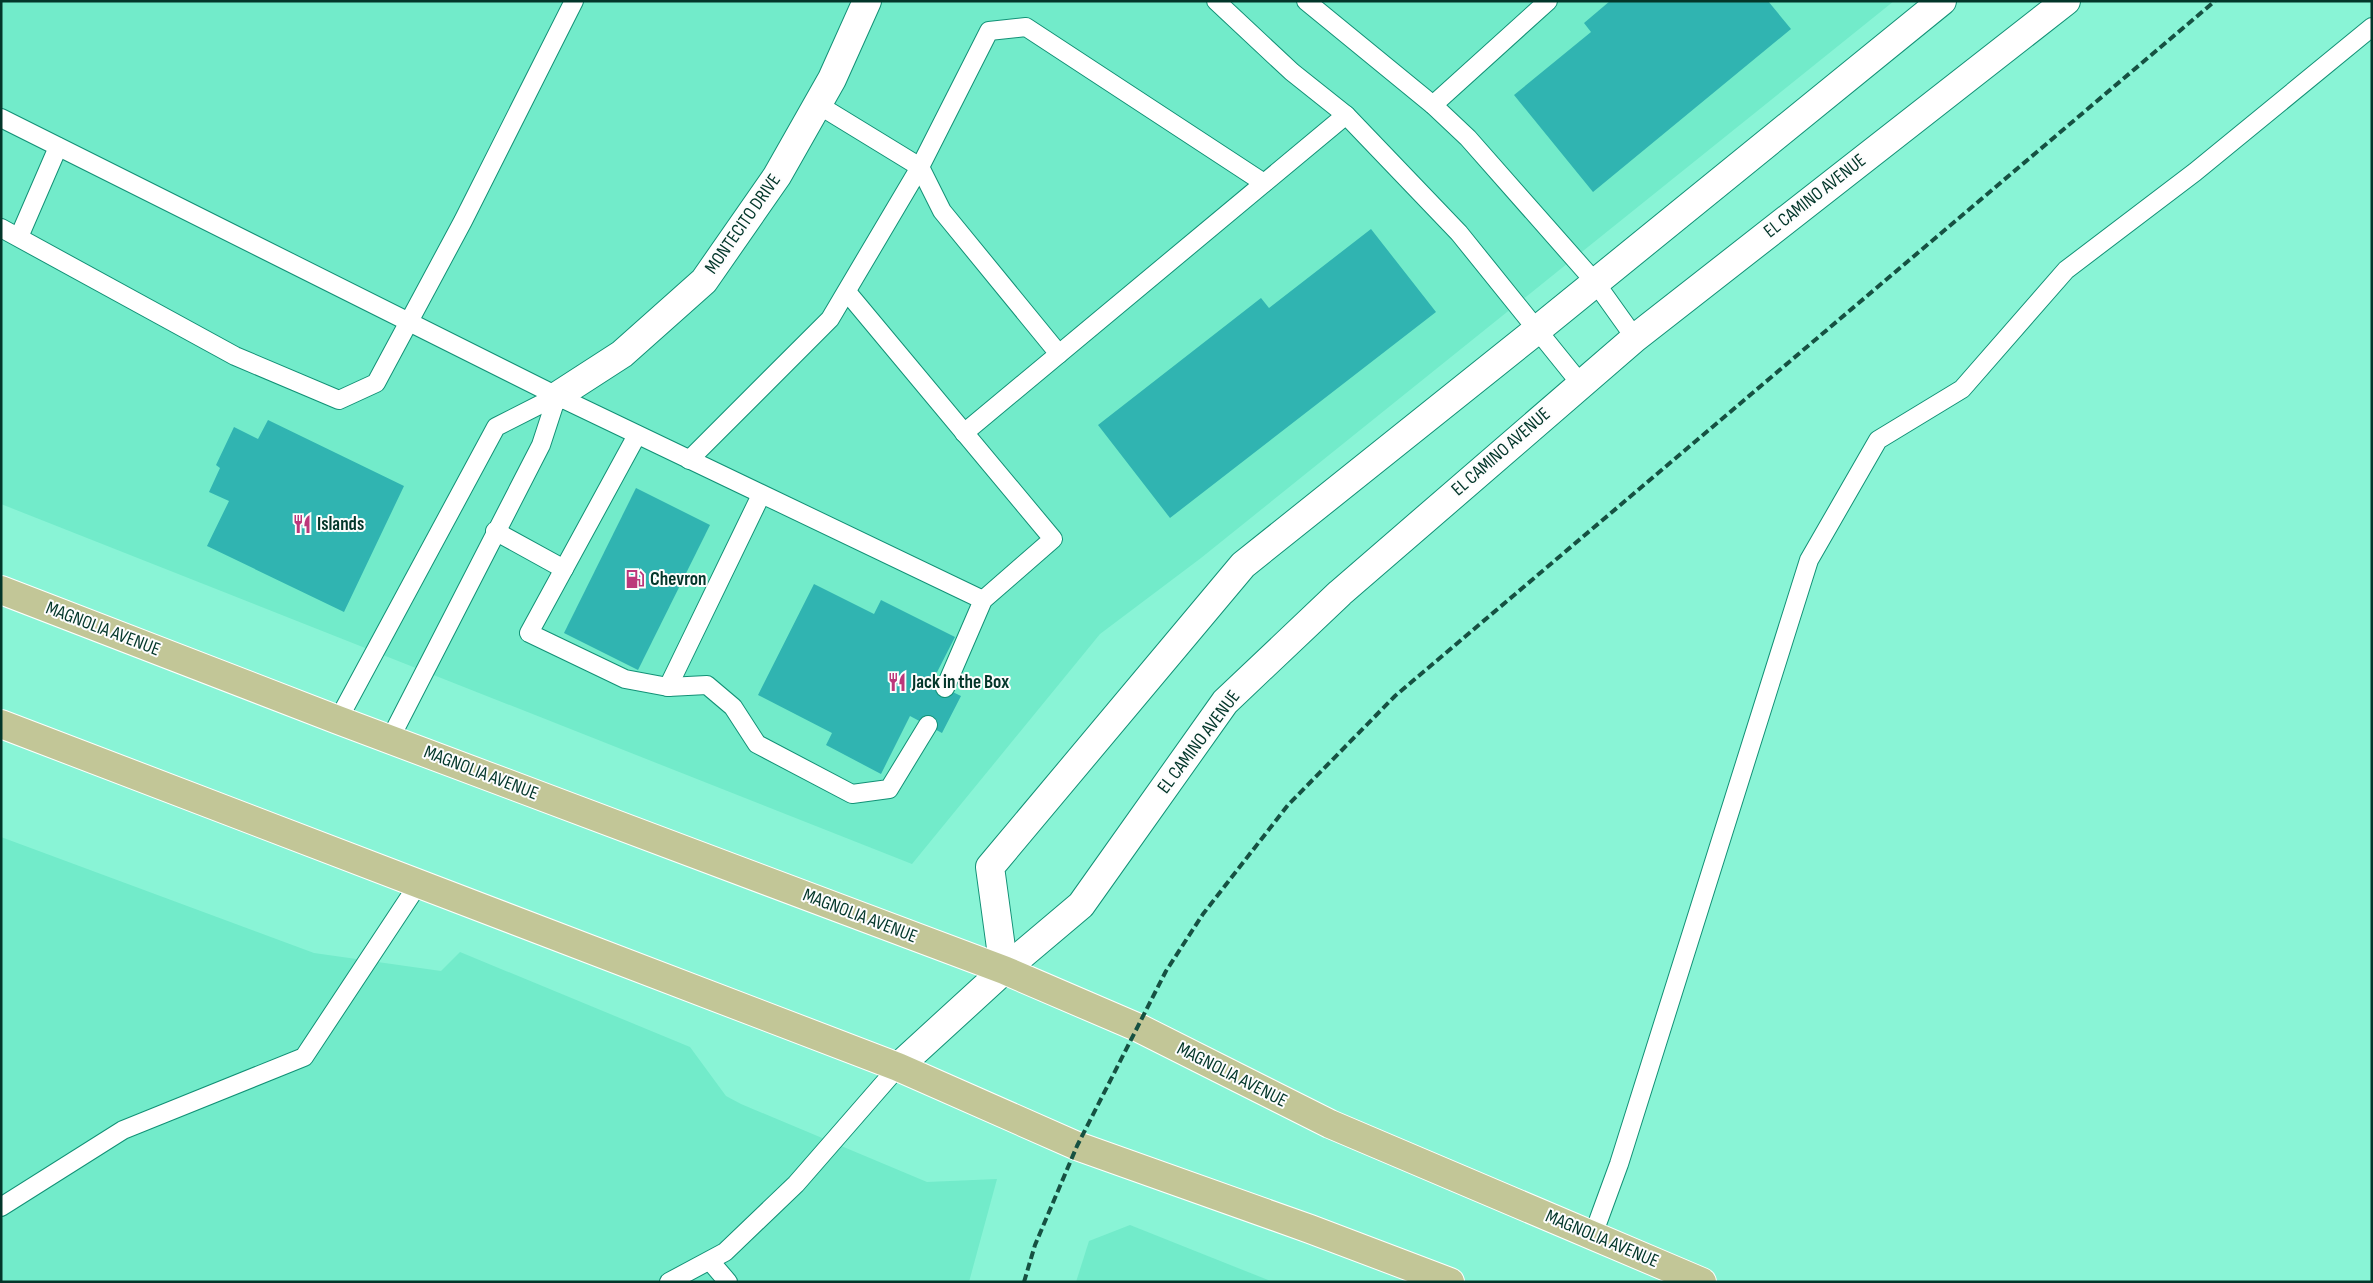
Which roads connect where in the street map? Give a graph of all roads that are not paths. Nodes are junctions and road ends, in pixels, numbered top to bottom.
1 (574, 1) edge
2 (867, 1) edge
3 (1216, 1) edge
4 (1306, 1) edge
5 (1548, 1) edge
6 (1942, 1) edge
7 (2066, 1) edge
8 (2372, 27) edge
9 (817, 104) junction
10 (1433, 105) junction
11 (1346, 115) junction
12 (1, 118) edge
13 (58, 147) junction
14 (920, 167) junction
15 (1264, 183) junction
16 (1, 228) edge
17 (19, 237) junction
18 (1595, 282) junction
19 (847, 292) junction
20 (408, 322) junction
21 (1537, 330) junction
22 (1634, 338) junction
23 (1059, 354) junction
24 (1580, 383) junction
25 (556, 396) junction
26 (964, 433) junction
27 (637, 436) junction
28 (689, 460) junction
29 (761, 494) junction
30 (495, 531) junction
31 (564, 570) junction
32 (1, 590) edge
33 (983, 600) junction
34 (668, 687) junction
35 (945, 688) dead end
36 (338, 720) junction
37 (1, 724) edge
38 (928, 725) dead end
39 (390, 739) junction
40 (419, 884) junction
41 (1004, 970) junction
42 (898, 1066) junction
43 (1, 1207) edge
44 (1593, 1235) junction
45 (710, 1261) junction
46 (669, 1282) edge
47 (728, 1282) edge
48 (1450, 1282) edge
49 (1702, 1282) edge

1 - 20 lane
2 - 9 street, MONTECITO DRIVE
3 - 11 lane
4 - 10 lane
5 - 10 lane
6 - 18 street
7 - 22 street, EL CAMINO AVENUE
8 - 44 lane
9 - 14 lane
9 - 25 street, MONTECITO DRIVE
10 - 18 lane
11 - 15 lane
11 - 21 lane
12 - 13 lane
13 - 17 lane
13 - 20 lane
14 - 15 lane
14 - 19 lane
14 - 23 lane
15 - 23 lane
16 - 17 lane
17 - 20 lane
18 - 21 street
18 - 22 lane
19 - 26 lane
19 - 28 lane
20 - 25 lane
21 - 24 lane
21 - 41 street
22 - 24 street, EL CAMINO AVENUE
23 - 26 lane
24 - 41 street, EL CAMINO AVENUE
25 - 27 lane
25 - 30 lane
25 - 36 lane
26 - 33 lane
27 - 28 lane
27 - 31 lane
28 - 29 lane
29 - 33 lane
29 - 34 lane
30 - 31 lane
30 - 39 lane
31 - 34 lane
32 - 36 main road, MAGNOLIA AVENUE
33 - 35 lane
34 - 38 lane
36 - 39 main road, MAGNOLIA AVENUE
37 - 40 main road
39 - 41 main road, MAGNOLIA AVENUE
40 - 42 main road
40 - 43 lane
41 - 42 street, EL CAMINO AVENUE
41 - 44 main road, MAGNOLIA AVENUE
42 - 45 lane
42 - 48 main road
44 - 49 main road, MAGNOLIA AVENUE
45 - 46 lane
45 - 47 lane

